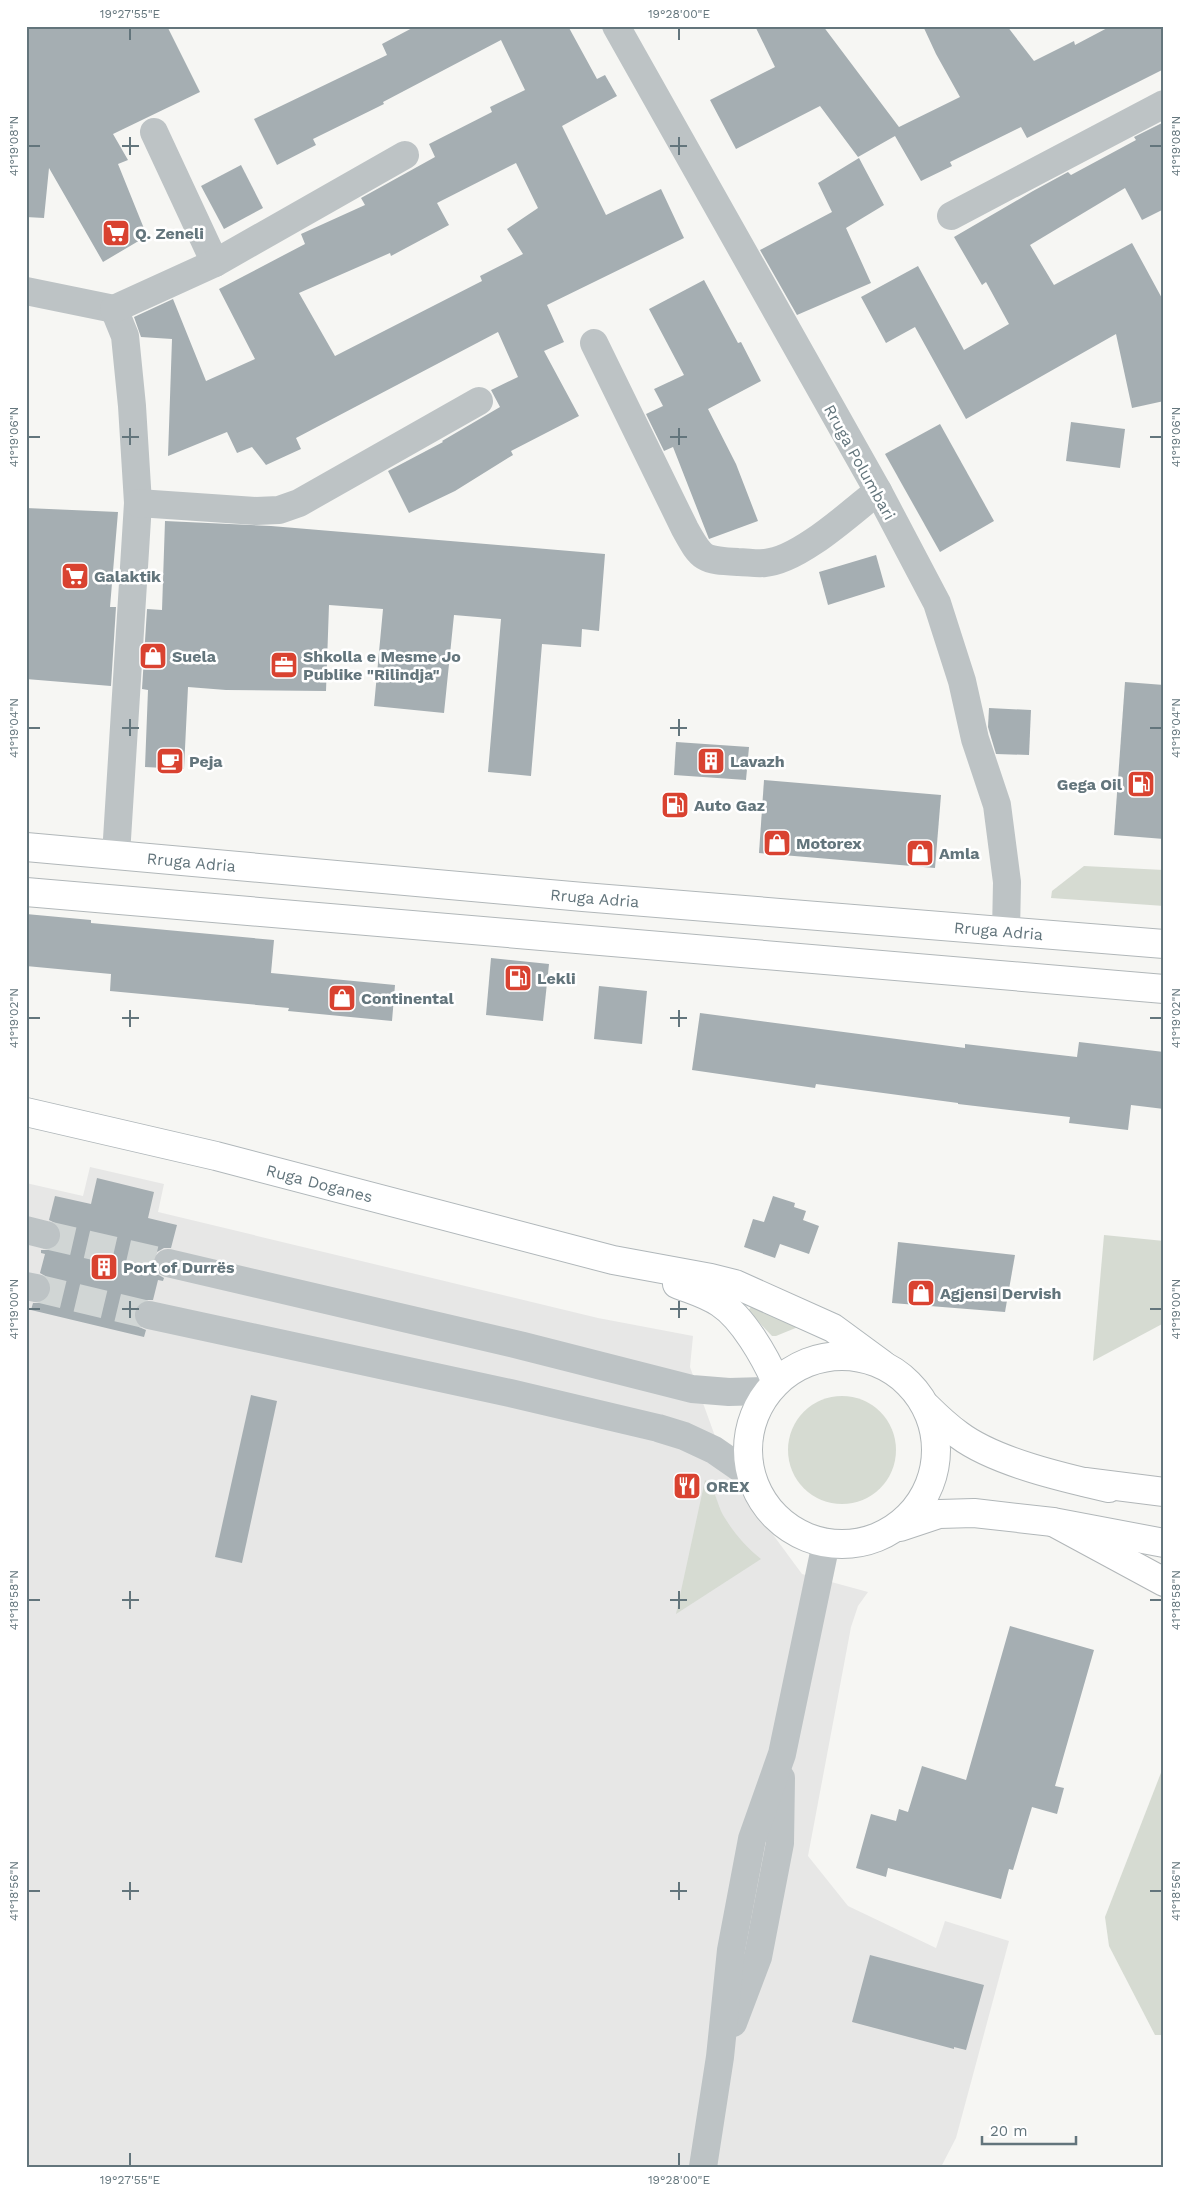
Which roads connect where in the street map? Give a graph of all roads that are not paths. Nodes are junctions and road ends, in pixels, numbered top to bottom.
1 (616, 26) edge
2 (1164, 104) edge
3 (154, 132) dead end
4 (405, 155) dead end
5 (951, 216) dead end
6 (215, 262) junction
7 (26, 291) edge
8 (114, 309) junction
9 (594, 343) dead end
10 (479, 401) dead end
11 (878, 491) junction
12 (138, 503) junction
13 (26, 847) edge
14 (116, 855) junction
15 (26, 892) edge
16 (1006, 932) junction
17 (1164, 944) edge
18 (1164, 989) edge
19 (26, 1112) edge
20 (612, 1260) junction
21 (168, 1262) tunnel mouth
22 (149, 1315) tunnel mouth
23 (882, 1364) junction
24 (772, 1386) junction
25 (926, 1407) junction
26 (750, 1474) junction
27 (1085, 1482) junction
28 (1164, 1492) edge
29 (1164, 1501) edge
30 (1053, 1522) junction
31 (894, 1528) junction
32 (826, 1543) junction
33 (1164, 1543) edge
34 (1164, 1582) edge
35 (703, 2167) edge

1 - 11 street, Rruga Polumbari
2 - 5 street
3 - 6 street
4 - 6 street
6 - 8 street
7 - 8 street
8 - 12 street
9 - 11 street
10 - 12 street
11 - 16 street, Rruga Polumbari
12 - 14 street
13 - 14 main road, Rruga Adria
14 - 16 main road, Rruga Adria
15 - 18 main road
16 - 17 main road, Rruga Adria
19 - 20 main road, Ruga Doganes
20 - 23 main road
20 - 24 main road
21 - 24 street
22 - 26 street
23 - 24 main road
23 - 25 main road
24 - 26 main road
25 - 27 main road
25 - 31 main road
26 - 32 main road
27 - 28 main road
27 - 29 main road
30 - 31 main road
30 - 33 main road
30 - 34 main road
31 - 32 main road
32 - 35 street

